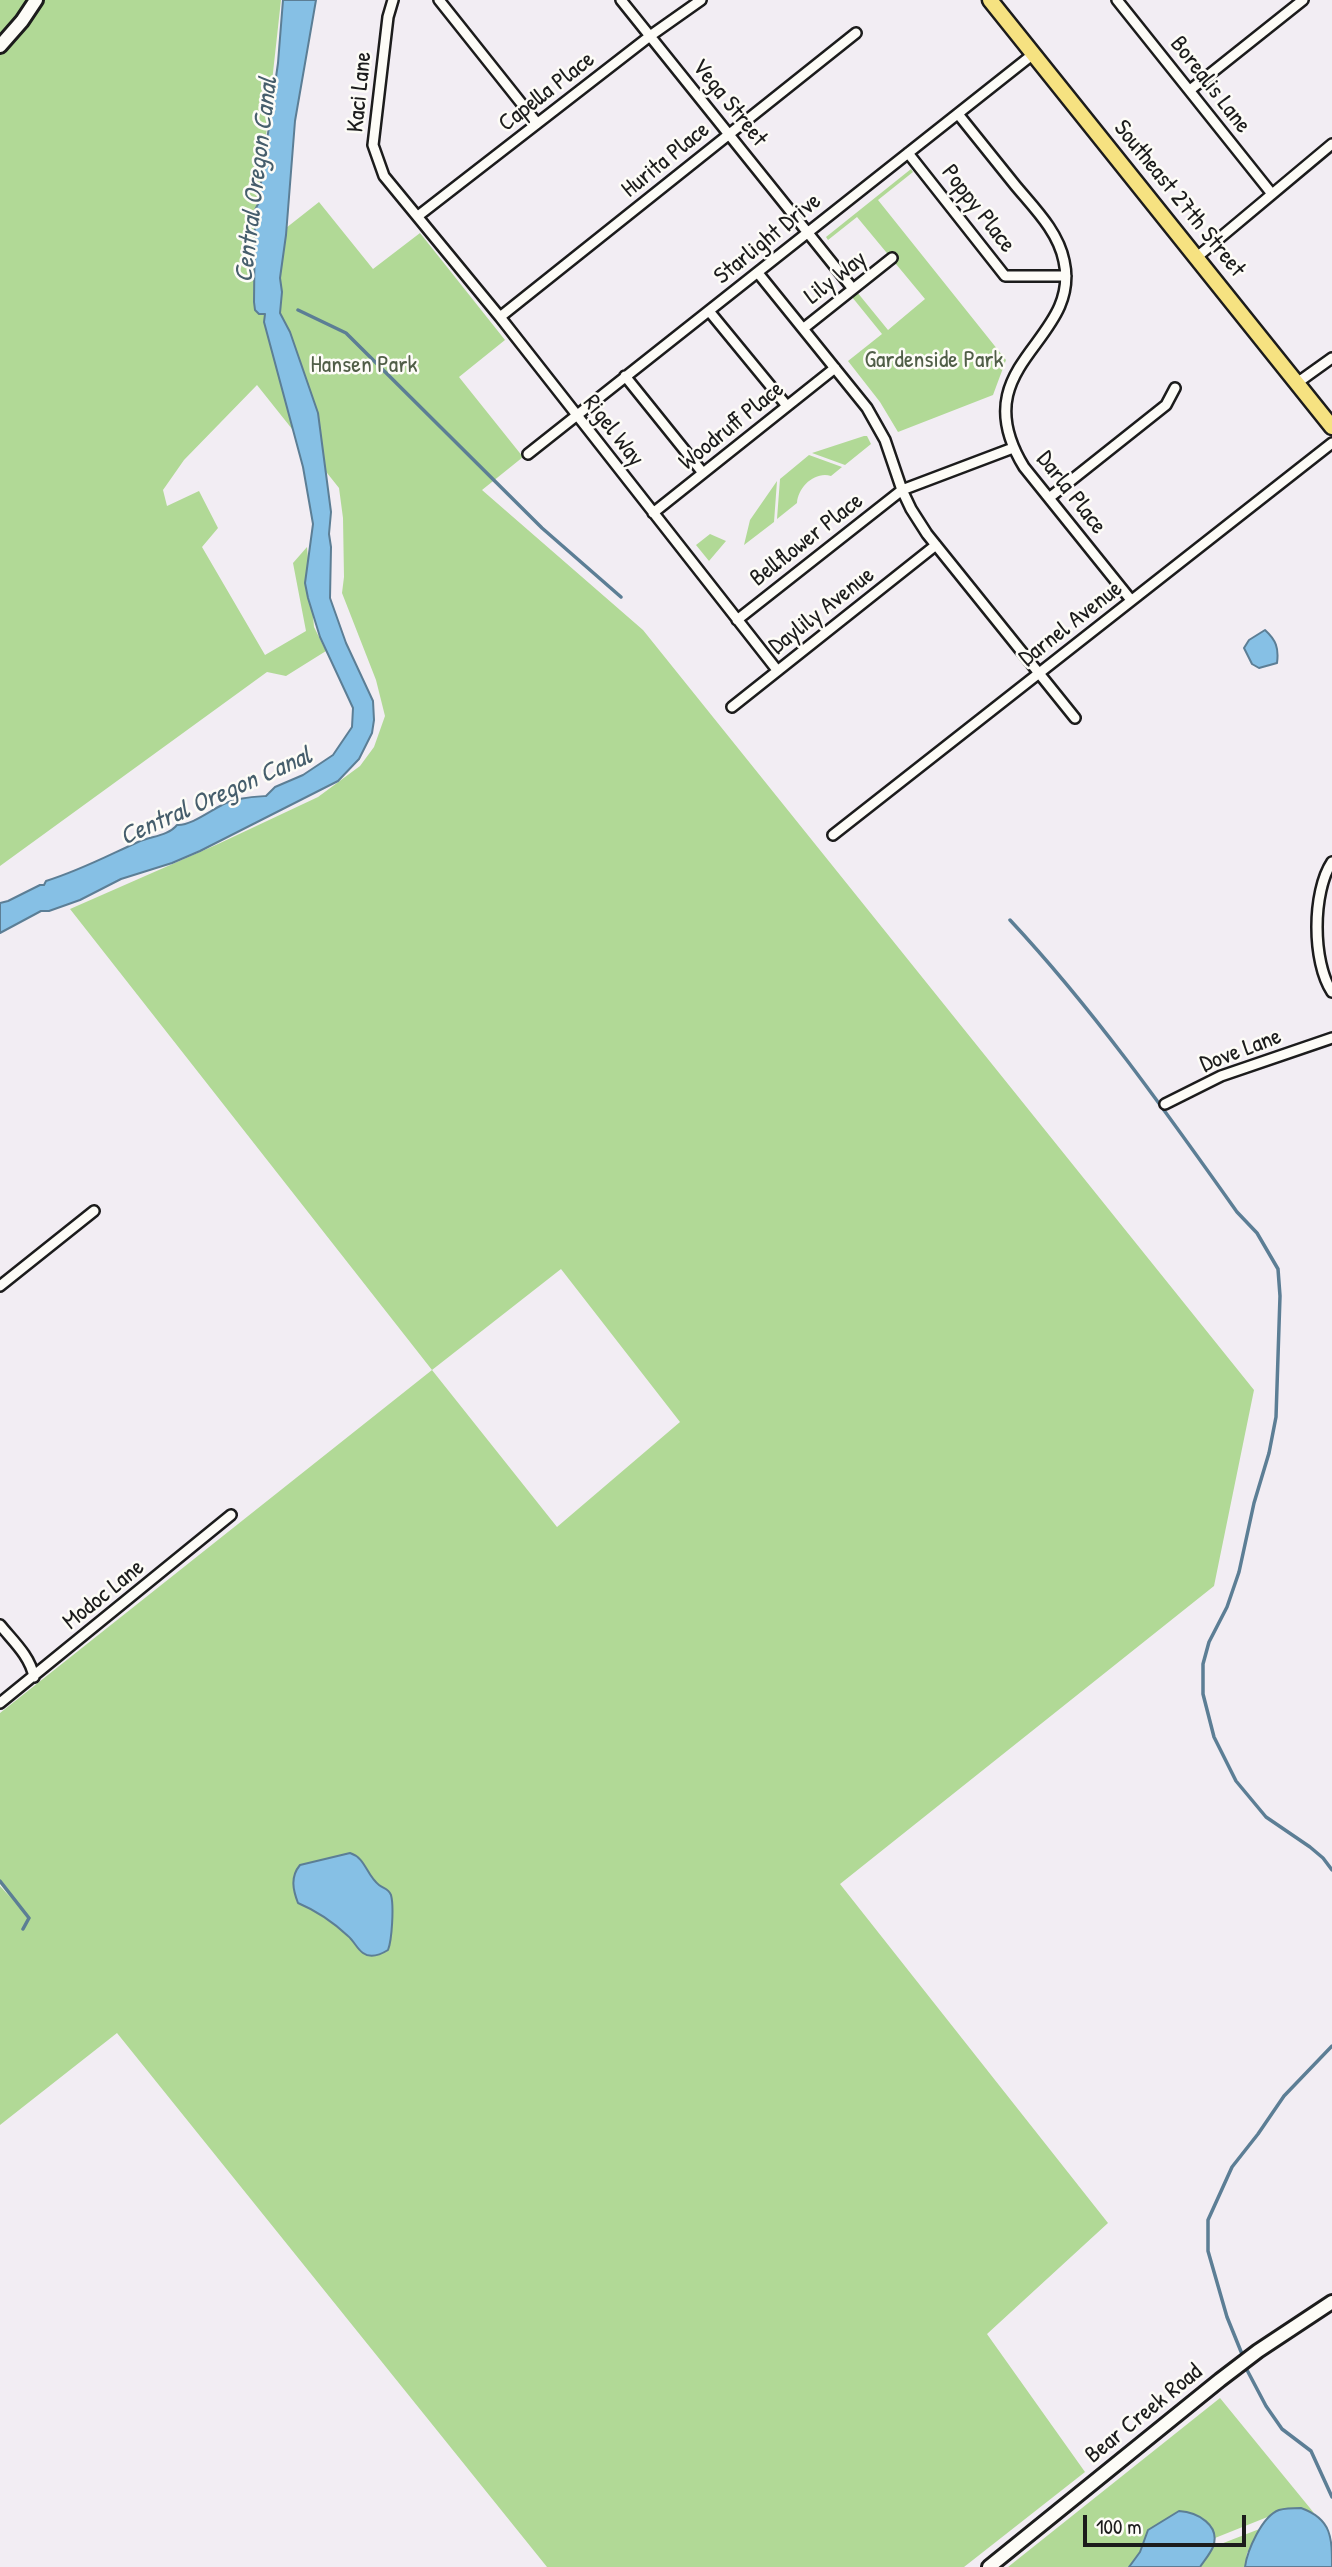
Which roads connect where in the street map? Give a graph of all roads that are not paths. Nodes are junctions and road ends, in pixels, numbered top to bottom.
1 (36, 0) edge
2 (393, 0) edge
3 (439, 0) edge
4 (621, 0) edge
5 (701, 0) edge
6 (990, 0) edge
7 (1117, 0) edge
8 (1303, 0) edge
9 (856, 33) dead end
10 (650, 36) junction
11 (0, 46) edge
12 (1032, 55) junction
13 (1190, 90) junction
14 (958, 114) junction
15 (537, 122) junction
16 (730, 134) junction
17 (1332, 144) edge
18 (908, 153) junction
19 (1272, 194) junction
20 (418, 216) junction
21 (806, 232) junction
22 (1196, 257) junction
23 (892, 258) dead end
24 (758, 273) junction
25 (1066, 276) junction
26 (853, 289) junction
27 (709, 311) junction
28 (500, 317) junction
29 (804, 328) junction
30 (1332, 358) edge
31 (835, 368) junction
32 (625, 376) junction
33 (1297, 383) junction
34 (1175, 388) dead end
35 (787, 406) junction
36 (575, 415) junction
37 (1332, 427) edge
38 (1332, 443) edge
39 (1013, 448) junction
40 (528, 454) dead end
41 (703, 473) junction
42 (902, 490) junction
43 (1049, 498) junction
44 (653, 513) junction
45 (936, 545) junction
46 (1131, 600) junction
47 (737, 620) junction
48 (777, 670) junction
49 (1039, 673) junction
50 (732, 707) dead end
51 (1075, 718) dead end
52 (834, 835) dead end
53 (1332, 862) edge
54 (1332, 992) edge
55 (1332, 1038) edge
56 (1165, 1104) dead end
57 (94, 1211) dead end
58 (0, 1286) edge
59 (231, 1515) dead end
60 (0, 1625) edge
61 (34, 1677) junction
62 (0, 1703) edge
63 (1332, 2302) edge
64 (989, 2567) edge

1 - 11 street
2 - 20 street, Kaci Lane
3 - 15 street
4 - 10 street, Vega Street
5 - 10 street, Capella Place
6 - 12 main road, Southeast 27th Street
7 - 13 street, Borealis Lane
8 - 13 street
9 - 16 street, Hurita Place
10 - 15 street, Capella Place
10 - 16 street, Vega Street
12 - 14 street, Starlight Drive
12 - 22 main road, Southeast 27th Street
13 - 19 street, Borealis Lane
14 - 18 street, Starlight Drive
14 - 25 street, Darla Place
15 - 20 street, Capella Place
16 - 21 street, Vega Street
16 - 28 street, Hurita Place
17 - 19 street
18 - 21 street, Starlight Drive
18 - 25 street, Poppy Place
19 - 22 street
20 - 28 street, Rigel Way
21 - 24 street, Starlight Drive
21 - 26 street, Vega Street
22 - 33 main road, Southeast 27th Street
23 - 26 street, Lily Way
24 - 27 street, Starlight Drive
24 - 29 street
25 - 39 street, Darla Place
26 - 29 street, Lily Way
27 - 32 street, Starlight Drive
27 - 35 street
28 - 36 street, Rigel Way
29 - 31 street
30 - 33 street
31 - 35 street, Woodruff Place
31 - 42 street
32 - 36 street, Starlight Drive
32 - 41 street
33 - 37 main road, Southeast 27th Street
34 - 43 street
35 - 41 street, Woodruff Place
36 - 40 street, Starlight Drive
36 - 44 street, Rigel Way
38 - 46 street, Darnel Avenue
39 - 42 street, Bellflower Place
39 - 43 street, Darla Place
41 - 44 street, Woodruff Place
42 - 45 street
42 - 47 street, Bellflower Place
43 - 46 street, Darla Place
44 - 47 street, Rigel Way
45 - 48 street, Daylily Avenue
45 - 49 street
46 - 49 street, Darnel Avenue
47 - 48 street, Rigel Way
48 - 50 street, Daylily Avenue
49 - 51 street
49 - 52 street, Darnel Avenue
53 - 54 street
55 - 56 street, Dove Lane
57 - 58 street
59 - 61 street, Modoc Lane
60 - 61 street
61 - 62 street, Modoc Lane
63 - 64 street, Bear Creek Road

